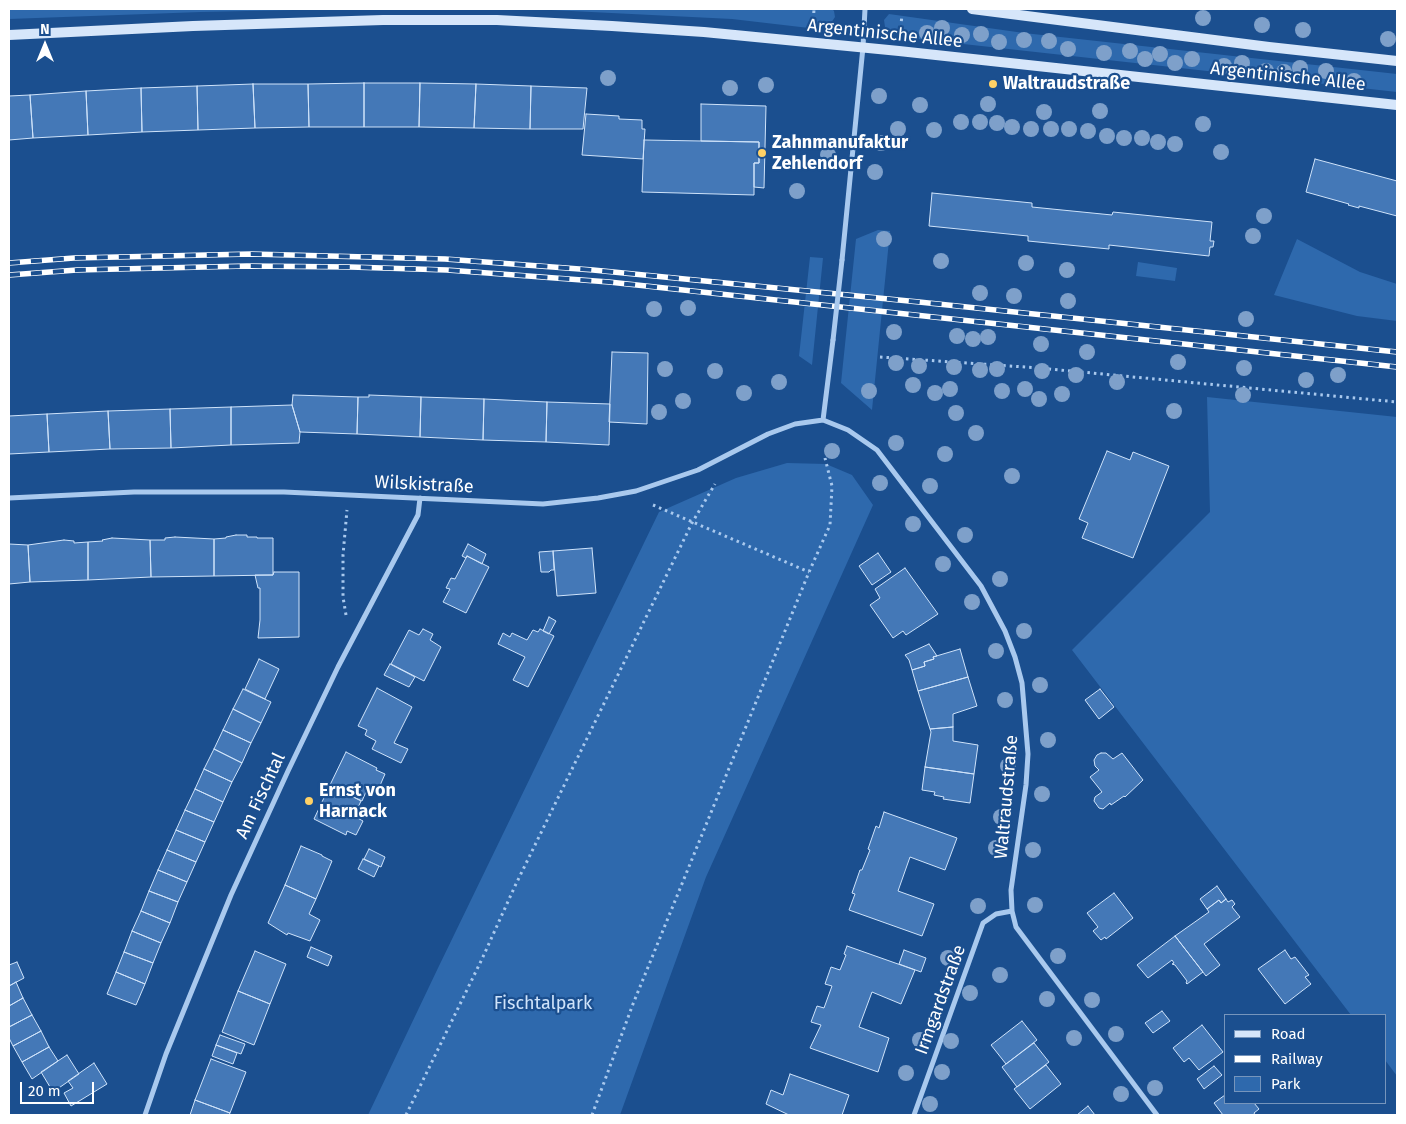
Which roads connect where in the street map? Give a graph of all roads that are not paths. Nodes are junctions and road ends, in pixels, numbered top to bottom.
1 (864, 9) edge
2 (972, 9) edge
3 (9, 35) edge
4 (863, 47) junction
5 (1397, 61) edge
6 (1397, 106) edge
7 (823, 420) junction
8 (9, 498) edge
9 (420, 498) junction
10 (1012, 911) junction
11 (144, 1115) edge
12 (914, 1115) edge
13 (1158, 1115) edge

1 - 4 street
2 - 5 main road, Argentinische Allee
3 - 4 main road, Argentinische Allee
4 - 6 main road, Argentinische Allee
4 - 7 street, bridge
7 - 9 street, Wilskistraße
7 - 10 street, Waltraudstraße
8 - 9 street, Wilskistraße
9 - 11 street, Am Fischtal
10 - 12 street, Irmgardstraße
10 - 13 street, Waltraudstraße

